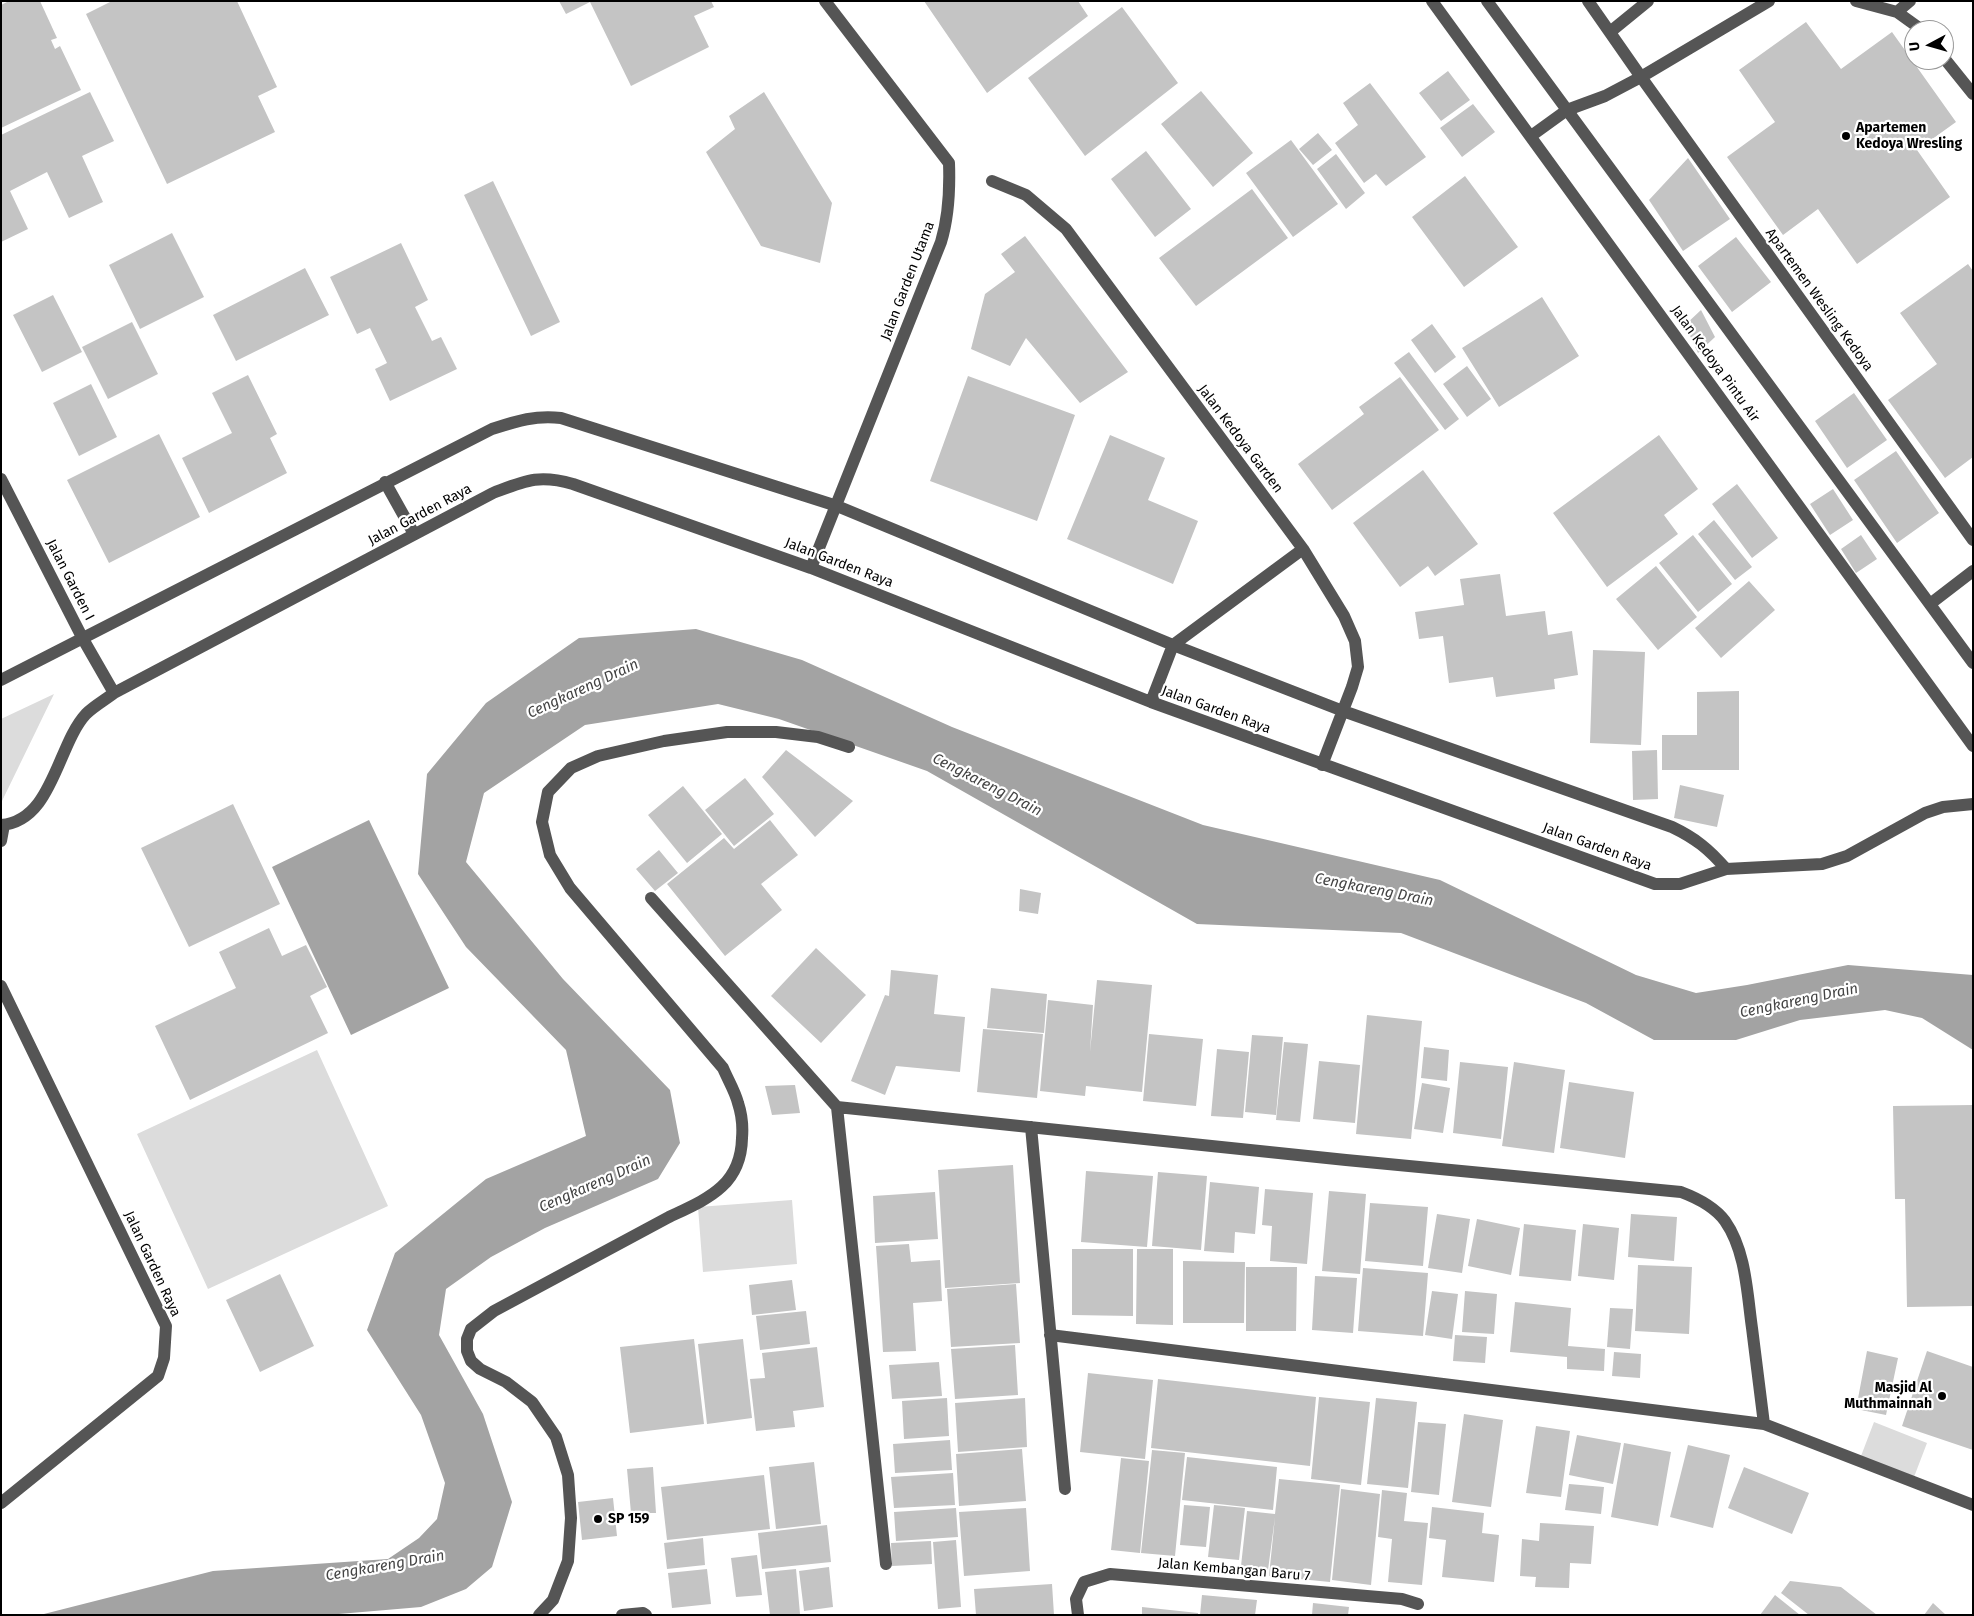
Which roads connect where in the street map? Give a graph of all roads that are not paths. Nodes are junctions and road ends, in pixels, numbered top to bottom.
1 (826, 1) edge
2 (1432, 1) edge
3 (1487, 1) edge
4 (1588, 1) edge
5 (1648, 1) edge
6 (1769, 1) edge
7 (1856, 1) edge
8 (1910, 1) edge
9 (1898, 12) junction
10 (1909, 20) edge
11 (1610, 32) junction
12 (1954, 70) edge
13 (1641, 77) junction
14 (1973, 94) edge
15 (1568, 110) junction
16 (1531, 136) junction
17 (992, 181) dead end
18 (1, 479) edge
19 (385, 482) junction
20 (837, 506) junction
21 (414, 534) junction
22 (1973, 540) edge
23 (1303, 549) junction
24 (812, 568) junction
25 (1973, 571) edge
26 (1930, 604) junction
27 (83, 639) junction
28 (1173, 645) junction
29 (1973, 662) edge
30 (1, 680) edge
31 (114, 693) junction
32 (1151, 702) junction
33 (1343, 712) junction
34 (1973, 746) edge
35 (850, 747) dead end
36 (1322, 765) junction
37 (1973, 804) edge
38 (3, 825) edge
39 (1, 842) edge
40 (1726, 868) junction
41 (651, 898) dead end
42 (1, 986) edge
43 (837, 1107) junction
44 (1031, 1127) junction
45 (1050, 1335) junction
46 (1764, 1424) junction
47 (1065, 1489) dead end
48 (1, 1503) edge
49 (1973, 1505) edge
50 (886, 1564) dead end
51 (1418, 1604) dead end
52 (539, 1615) edge
53 (622, 1615) edge
54 (646, 1615) edge
55 (1078, 1615) edge

1 - 20 street, Jalan Garden Utama
2 - 16 street, Jalan Kedoya Pintu Air
3 - 15 street
4 - 11 street, Apartemen Wesling Kedoya
5 - 11 street
6 - 13 street
7 - 9 street
8 - 9 street
9 - 10 street
11 - 13 street, Apartemen Wesling Kedoya
12 - 14 street
13 - 15 street
13 - 22 street, Apartemen Wesling Kedoya
15 - 16 street
15 - 26 street
16 - 34 street, Jalan Kedoya Pintu Air
17 - 23 street, Jalan Kedoya Garden
18 - 27 street, Jalan Garden I
19 - 20 street
19 - 21 street
19 - 27 street
20 - 24 street, Jalan Garden Utama
20 - 28 street
21 - 24 street, Jalan Garden Raya
21 - 31 street, Jalan Garden Raya
23 - 28 street
23 - 33 street, Jalan Kedoya Garden
24 - 32 street, Jalan Garden Raya
25 - 26 street
26 - 29 street
27 - 30 street
27 - 31 street, Jalan Garden I
28 - 32 street
28 - 33 street
31 - 38 street, Jalan Garden Raya
32 - 36 street, Jalan Garden Raya
33 - 36 street, Jalan Kedoya Garden
33 - 40 street
35 - 52 street
36 - 40 street, Jalan Garden Raya
37 - 40 street
38 - 39 street, Jalan Garden Raya
41 - 43 street
42 - 48 street, Jalan Garden Raya
43 - 44 street
43 - 50 street
44 - 45 street
44 - 46 street
45 - 46 street
45 - 47 street
46 - 49 street
51 - 55 street, Jalan Kembangan Baru 7
53 - 54 street

